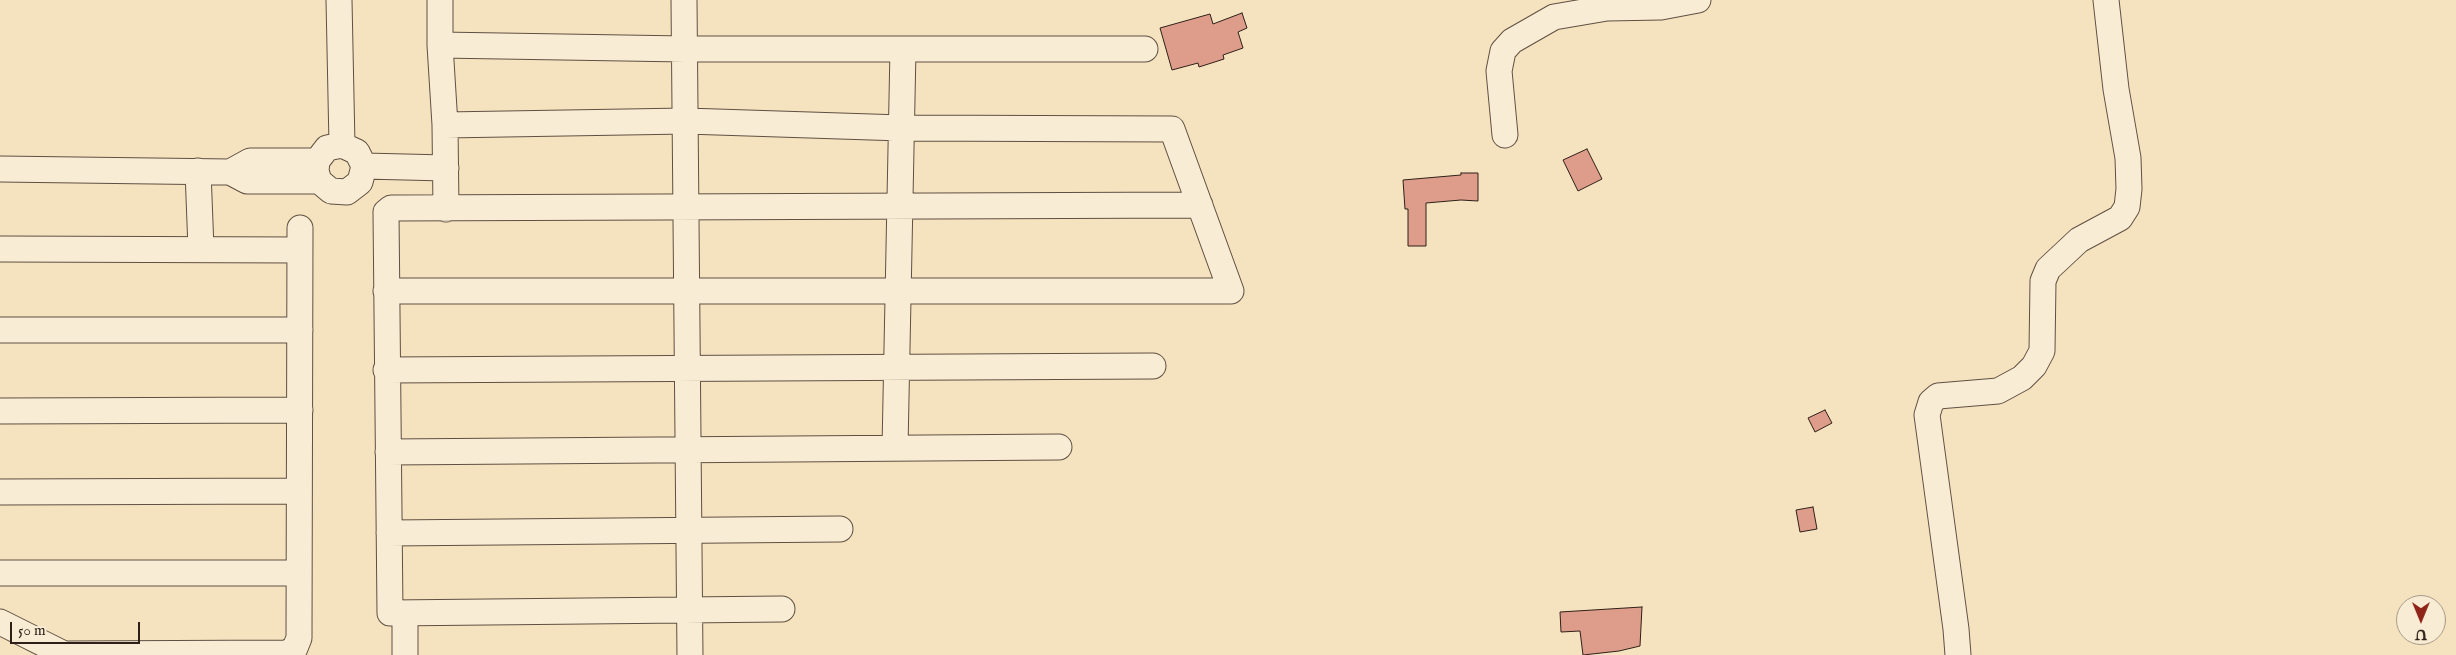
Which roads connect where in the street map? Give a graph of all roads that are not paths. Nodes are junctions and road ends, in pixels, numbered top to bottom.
1 (339, 0) edge
2 (440, 0) edge
3 (684, 0) edge
4 (1698, 0) edge
5 (2106, 0) edge
6 (440, 45) junction
7 (685, 49) junction
8 (903, 49) junction
9 (1145, 49) dead end
10 (686, 121) junction
11 (445, 125) junction
12 (902, 128) junction
13 (1505, 135) dead end
14 (342, 145) junction
15 (364, 166) junction
16 (446, 168) junction
17 (0, 169) edge
18 (198, 171) junction
19 (318, 171) junction
20 (1200, 205) junction
21 (900, 207) junction
22 (686, 208) junction
23 (446, 209) junction
24 (0, 248) edge
25 (201, 249) junction
26 (386, 291) junction
27 (687, 291) junction
28 (898, 291) junction
29 (0, 330) edge
30 (300, 330) junction
31 (1153, 366) dead end
32 (896, 368) junction
33 (688, 369) junction
34 (386, 370) junction
35 (300, 410) junction
36 (0, 411) edge
37 (1059, 447) dead end
38 (895, 448) junction
39 (689, 450) junction
40 (388, 452) junction
41 (299, 490) junction
42 (0, 492) edge
43 (840, 529) dead end
44 (689, 530) junction
45 (389, 533) junction
46 (0, 573) edge
47 (299, 573) junction
48 (690, 609) junction
49 (782, 609) dead end
50 (405, 613) junction
51 (0, 622) edge
52 (406, 655) edge
53 (690, 655) edge
54 (1958, 655) edge

1 - 14 street
2 - 6 street
3 - 7 street
4 - 13 street
5 - 54 street
6 - 7 street
6 - 11 street
7 - 8 street
7 - 10 street
8 - 9 street
8 - 12 street
10 - 11 street
10 - 12 street
10 - 22 street
11 - 16 street
12 - 20 street
12 - 21 street
14 - 15 street
14 - 19 street
15 - 16 street
15 - 19 street
16 - 23 street
17 - 18 street
18 - 19 street
18 - 25 street
20 - 21 street
20 - 28 street
21 - 22 street
21 - 28 street
22 - 23 street
22 - 27 street
23 - 26 street
24 - 25 street
25 - 30 street
26 - 27 street
26 - 34 street
27 - 28 street
27 - 33 street
28 - 32 street
29 - 30 street
30 - 35 street
31 - 32 street
32 - 33 street
32 - 38 street
33 - 34 street
33 - 39 street
34 - 40 street
35 - 36 street
35 - 41 street
37 - 38 street
38 - 39 street
39 - 40 street
39 - 44 street
40 - 45 street
41 - 42 street
41 - 47 street
43 - 44 street
44 - 45 street
44 - 48 street
45 - 50 street
46 - 47 street
47 - 51 street
48 - 49 street
48 - 50 street
48 - 53 street
50 - 52 street

